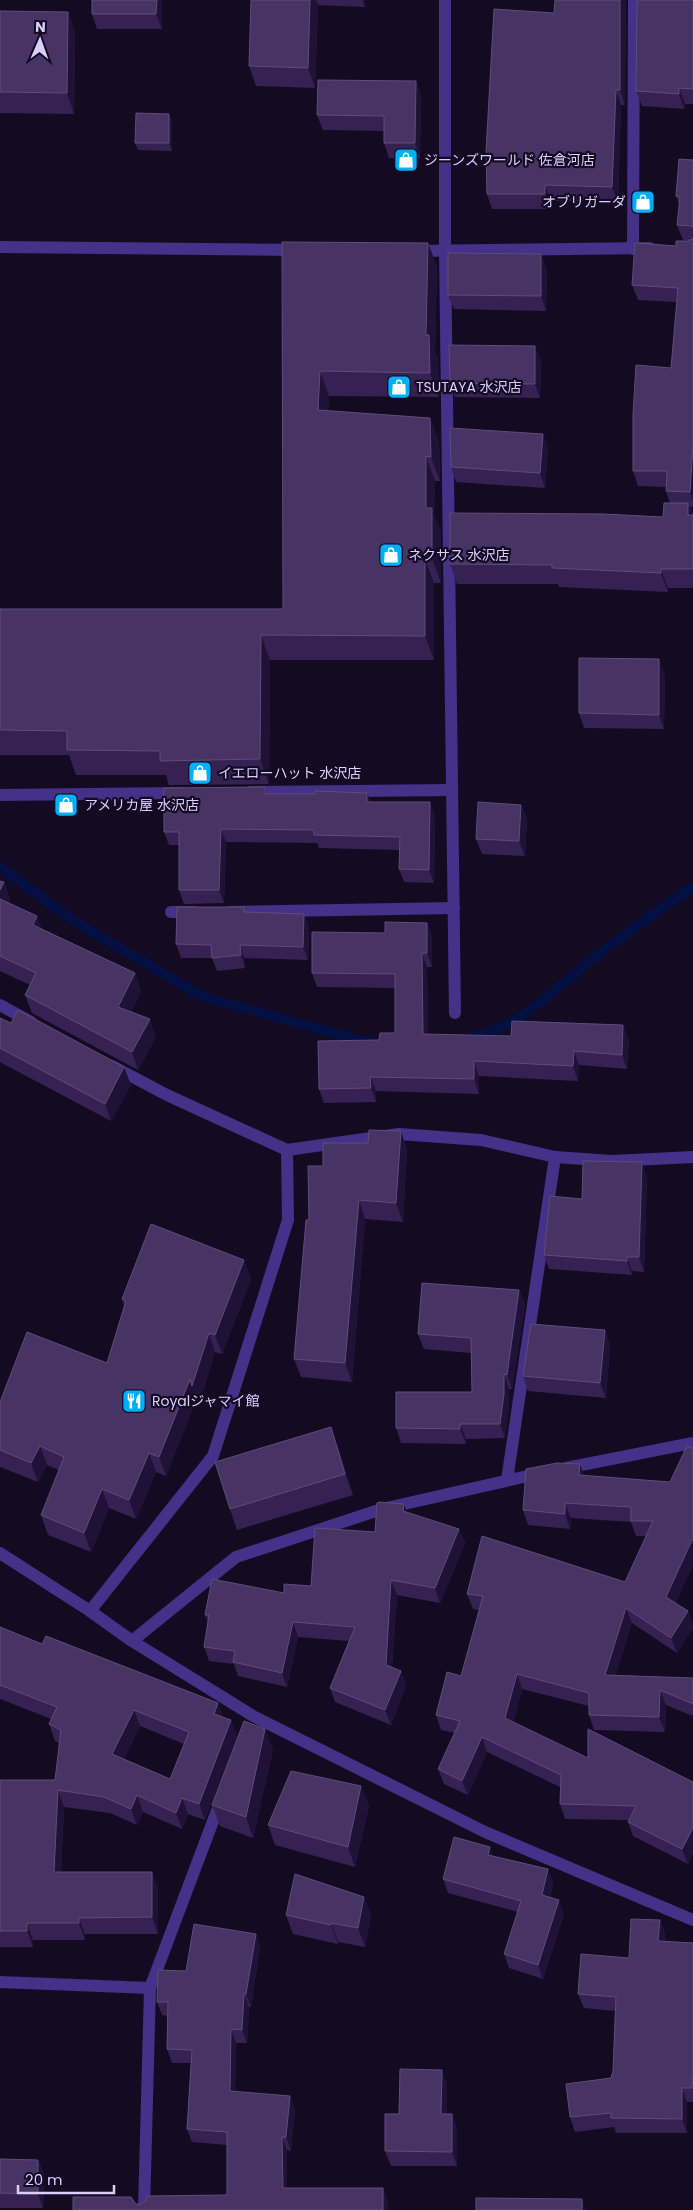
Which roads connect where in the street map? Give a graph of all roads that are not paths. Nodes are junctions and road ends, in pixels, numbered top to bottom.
1 (445, 0) edge
2 (634, 0) edge
3 (0, 248) edge
4 (659, 248) edge
5 (633, 249) junction
6 (307, 250) edge
7 (406, 251) edge
8 (445, 251) junction
9 (452, 790) junction
10 (236, 792) edge
11 (197, 793) edge
12 (0, 795) edge
13 (454, 908) junction
14 (171, 912) dead end
15 (0, 1005) edge
16 (455, 1014) dead end
17 (44, 1029) edge
18 (105, 1062) edge
19 (287, 1150) junction
20 (555, 1157) junction
21 (693, 1157) edge
22 (693, 1443) edge
23 (507, 1480) junction
24 (0, 1553) edge
25 (90, 1611) junction
26 (132, 1642) junction
27 (225, 1788) edge
28 (693, 1920) edge
29 (0, 1982) edge
30 (150, 1988) junction
31 (144, 2210) edge

1 - 8 street
2 - 5 street
3 - 6 street
4 - 5 street
5 - 8 street
7 - 8 street
8 - 9 street
9 - 10 street
9 - 13 street
11 - 12 street
13 - 14 street
13 - 16 street
15 - 17 street
18 - 19 street
19 - 20 street
19 - 25 street
20 - 21 street
20 - 23 street
22 - 23 street
23 - 26 street
24 - 25 street
25 - 26 street
26 - 28 street
27 - 30 street
29 - 30 street
30 - 31 street

